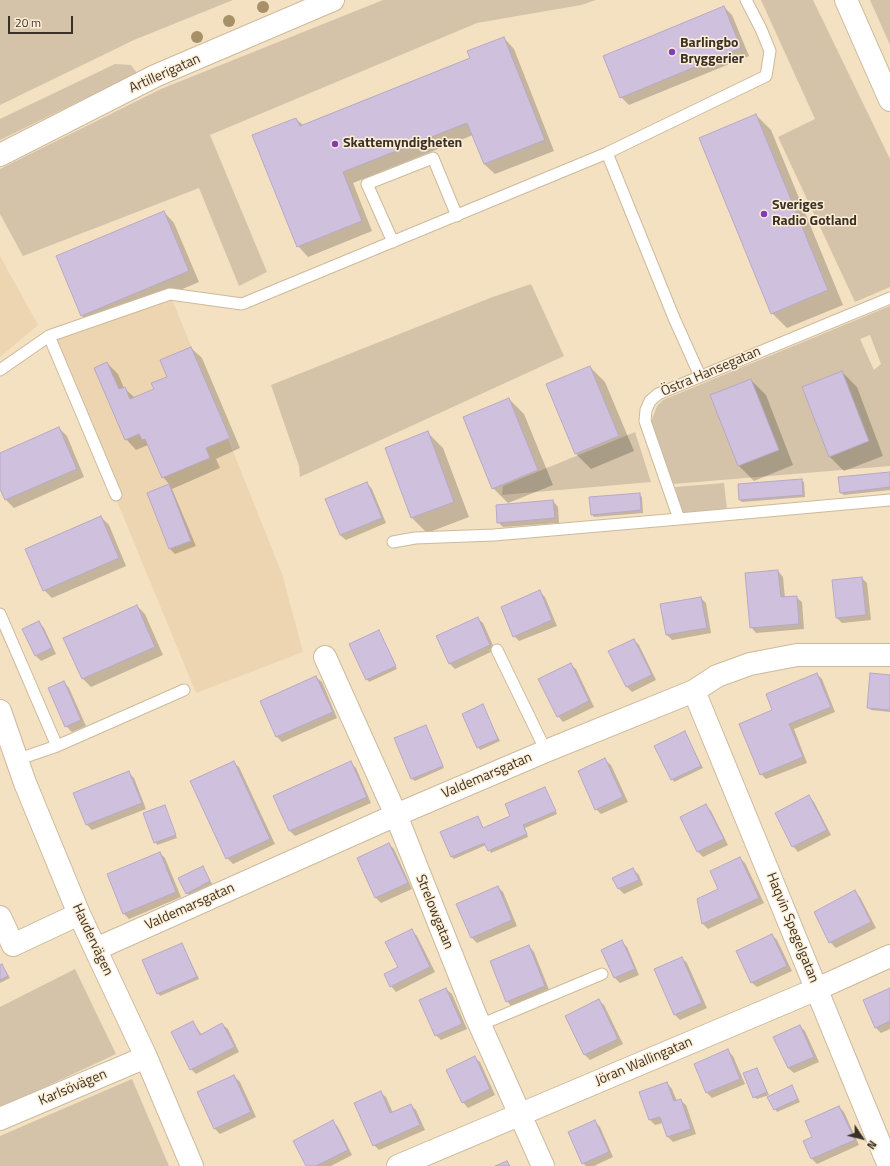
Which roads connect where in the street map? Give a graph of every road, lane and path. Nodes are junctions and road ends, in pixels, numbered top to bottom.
1 (333, 0) edge
2 (746, 0) edge
3 (846, 0) edge
4 (890, 100) edge
5 (607, 153) junction
6 (0, 155) edge
7 (457, 216) junction
8 (393, 242) junction
9 (890, 298) edge
10 (49, 336) junction
11 (0, 370) edge
12 (700, 376) junction
13 (116, 495) dead end
14 (890, 500) edge
15 (680, 519) junction
16 (394, 542) dead end
17 (0, 614) edge
18 (497, 650) dead end
19 (890, 655) edge
20 (325, 657) dead end
21 (184, 690) dead end
22 (694, 691) junction
23 (0, 711) edge
24 (57, 746) junction
25 (546, 751) junction
26 (16, 760) junction
27 (396, 815) junction
28 (79, 914) junction
29 (0, 917) edge
30 (96, 949) junction
31 (890, 956) edge
32 (602, 974) dead end
33 (817, 989) junction
34 (480, 1026) junction
35 (146, 1057) junction
36 (521, 1113) junction
37 (0, 1119) edge
38 (192, 1166) edge
39 (398, 1166) edge
40 (543, 1166) edge
41 (889, 1166) edge

1 - 6 street, Artillerigatan
2 - 5 lane
3 - 4 street
5 - 7 lane
5 - 12 lane
7 - 8 lane
7 - 8 lane
8 - 10 lane
9 - 12 lane, Östra Hansegatan
10 - 11 lane
10 - 13 lane
12 - 15 lane, Östra Hansegatan
14 - 15 lane
15 - 16 lane
17 - 24 lane
18 - 25 lane
19 - 22 street, Valdemarsgatan
20 - 27 street, Strelowgatan
21 - 24 lane
22 - 25 street, Valdemarsgatan
22 - 33 street, Haqvin Spegelgatan
23 - 26 street, Havdervägen
24 - 26 lane
25 - 27 street, Valdemarsgatan
26 - 28 street, Havdervägen
27 - 30 street, Valdemarsgatan
27 - 34 street, Strelowgatan
28 - 29 street
28 - 30 street, Havdervägen
30 - 35 street, Havdervägen
31 - 33 street, Jöran Wallingatan
32 - 34 lane
33 - 36 street, Jöran Wallingatan
33 - 41 street, Haqvin Spegelgatan
34 - 36 street, Strelowgatan
35 - 37 street, Karlsövägen
35 - 38 street, Havdervägen
36 - 39 street, Jöran Wallingatan
36 - 40 street, Strelowgatan

